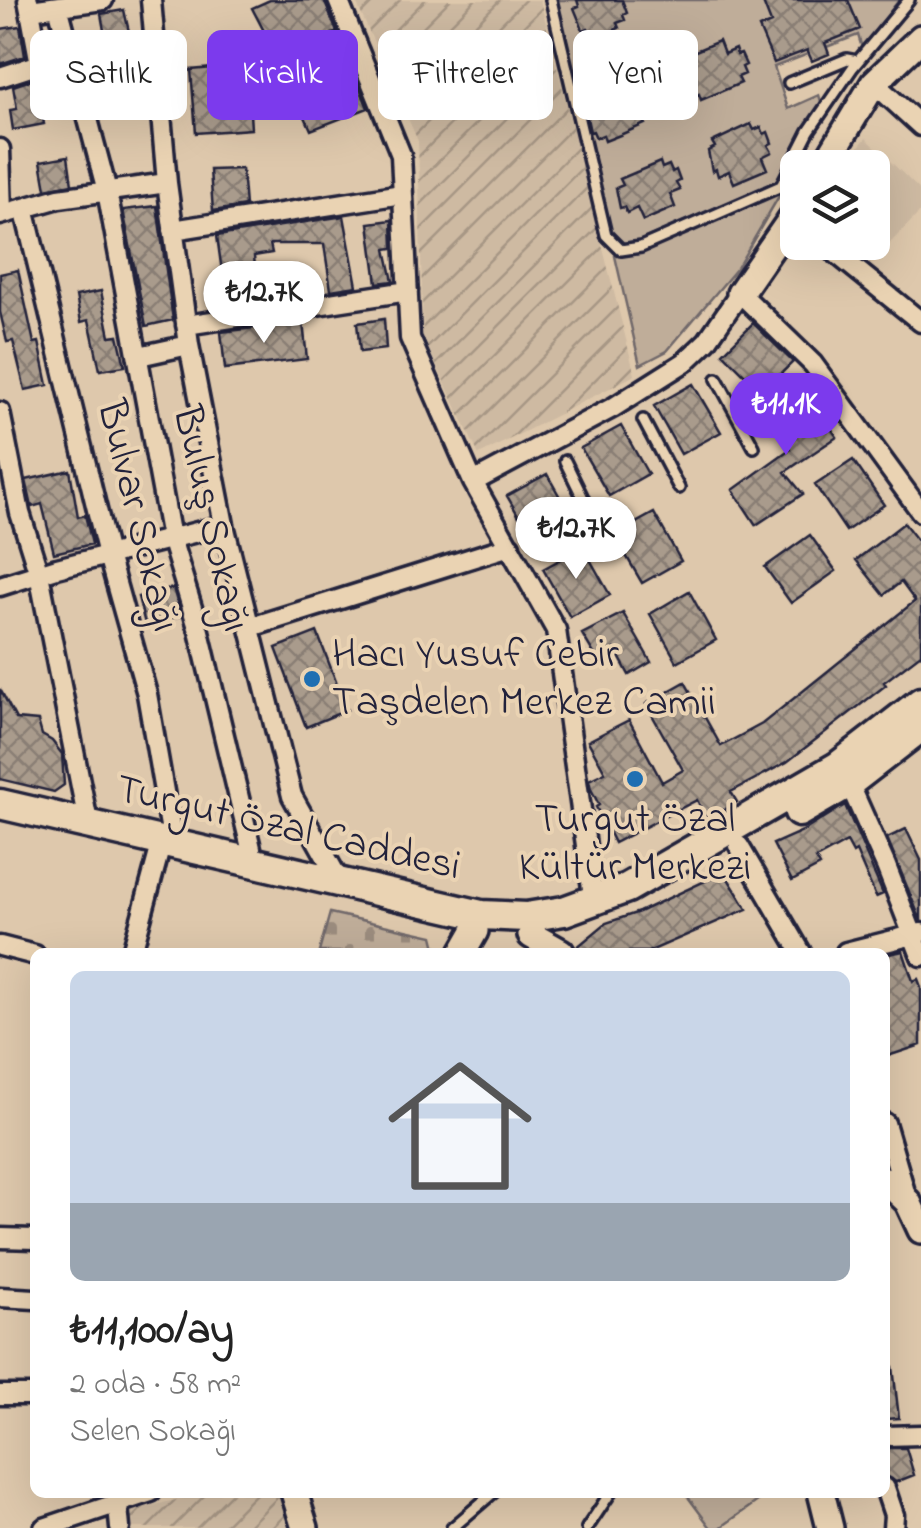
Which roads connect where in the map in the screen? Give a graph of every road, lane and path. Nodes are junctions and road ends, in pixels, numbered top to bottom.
1 (103, 0) edge
2 (151, 0) edge
3 (338, 0) edge
4 (551, 0) edge
5 (909, 0) edge
6 (29, 5) edge
7 (58, 6) junction
8 (921, 38) edge
9 (858, 61) junction
10 (0, 77) edge
11 (789, 83) dead end
12 (874, 83) junction
13 (921, 126) edge
14 (0, 149) edge
15 (834, 150) edge
16 (167, 183) junction
17 (107, 191) junction
18 (402, 194) junction
19 (24, 208) junction
20 (1, 215) edge
21 (174, 230) junction
22 (780, 235) edge
23 (844, 260) edge
24 (408, 291) junction
25 (740, 293) junction
26 (921, 322) edge
27 (186, 325) junction
28 (189, 346) junction
29 (139, 356) junction
30 (717, 379) dead end
31 (0, 412) edge
32 (643, 420) dead end
33 (754, 447) dead end
34 (564, 461) dead end
35 (473, 482) junction
36 (679, 488) dead end
37 (921, 512) edge
38 (224, 525) junction
39 (599, 531) dead end
40 (171, 538) junction
41 (510, 546) junction
42 (108, 556) junction
43 (39, 574) junction
44 (0, 586) edge
45 (251, 627) junction
46 (921, 702) edge
47 (921, 727) edge
48 (849, 783) junction
49 (0, 804) edge
50 (0, 817) edge
51 (85, 823) junction
52 (734, 838) junction
53 (166, 850) junction
54 (251, 862) junction
55 (340, 882) junction
56 (594, 902) junction
57 (473, 933) edge
58 (917, 933) edge
59 (530, 935) edge
60 (0, 946) edge
61 (133, 948) edge
62 (554, 948) edge
63 (798, 948) edge
64 (861, 948) edge
65 (30, 954) edge
66 (921, 956) edge
67 (890, 1140) edge
68 (904, 1187) edge
69 (921, 1230) edge
70 (0, 1238) edge
71 (30, 1239) edge
72 (0, 1297) edge
73 (30, 1299) edge
74 (0, 1395) edge
75 (30, 1396) edge
76 (921, 1435) edge
77 (890, 1436) edge
78 (137, 1498) edge
79 (296, 1498) edge
80 (487, 1498) edge
81 (607, 1498) edge
82 (822, 1498) edge
83 (888, 1498) edge
84 (118, 1506) junction
85 (44, 1528) edge
86 (120, 1528) edge
87 (305, 1528) edge
88 (452, 1528) edge
89 (587, 1528) edge
90 (830, 1528) edge
91 (894, 1528) edge

1 - 7 street
2 - 16 street
3 - 18 street
4 - 9 lane
5 - 9 lane
6 - 7 street
6 - 10 street
7 - 17 street, Buluş Sokağı
8 - 12 street
9 - 11 lane
12 - 13 street
12 - 15 street
14 - 20 street
16 - 17 street
16 - 21 street
17 - 19 street
17 - 29 street, Buluş Sokağı
18 - 21 street
18 - 24 street
19 - 20 street
19 - 42 street, Bulvar Sokağı
21 - 27 street
22 - 25 street
23 - 26 street
24 - 27 street
24 - 35 street
25 - 35 street
25 - 37 street
27 - 28 street
28 - 29 street
28 - 38 street
29 - 40 street, Buluş Sokağı
30 - 33 lane
31 - 43 street
32 - 36 lane
34 - 39 lane
35 - 41 street
38 - 40 street
38 - 45 street
40 - 42 street
40 - 54 street, Buluş Sokağı
41 - 45 street
41 - 56 street
42 - 43 street
42 - 53 street, Bulvar Sokağı
43 - 44 street
43 - 51 street
45 - 55 street
46 - 52 main road, Turgut Özal Caddesi
47 - 48 main road, Turgut Özal Caddesi
48 - 52 main road, Turgut Özal Caddesi
48 - 58 street
49 - 51 main road, Turgut Özal Caddesi
50 - 53 main road, Turgut Özal Caddesi
51 - 53 main road, Turgut Özal Caddesi
52 - 56 main road, Turgut Özal Caddesi
52 - 59 main road, Turgut Özal Caddesi
52 - 63 street
53 - 54 main road, Turgut Özal Caddesi
53 - 57 main road, Turgut Özal Caddesi
53 - 61 street
54 - 55 main road, Turgut Özal Caddesi
55 - 57 main road, Turgut Özal Caddesi
56 - 59 main road, Turgut Özal Caddesi
57 - 59 main road, Turgut Özal Caddesi
58 - 64 street
58 - 66 street
59 - 62 street
60 - 65 street
67 - 68 street
68 - 69 street
70 - 71 street
72 - 73 street
74 - 75 street
76 - 77 street
78 - 84 street
79 - 87 street
80 - 88 lane
81 - 89 lane
82 - 90 street
83 - 91 street
84 - 85 street
84 - 86 street

